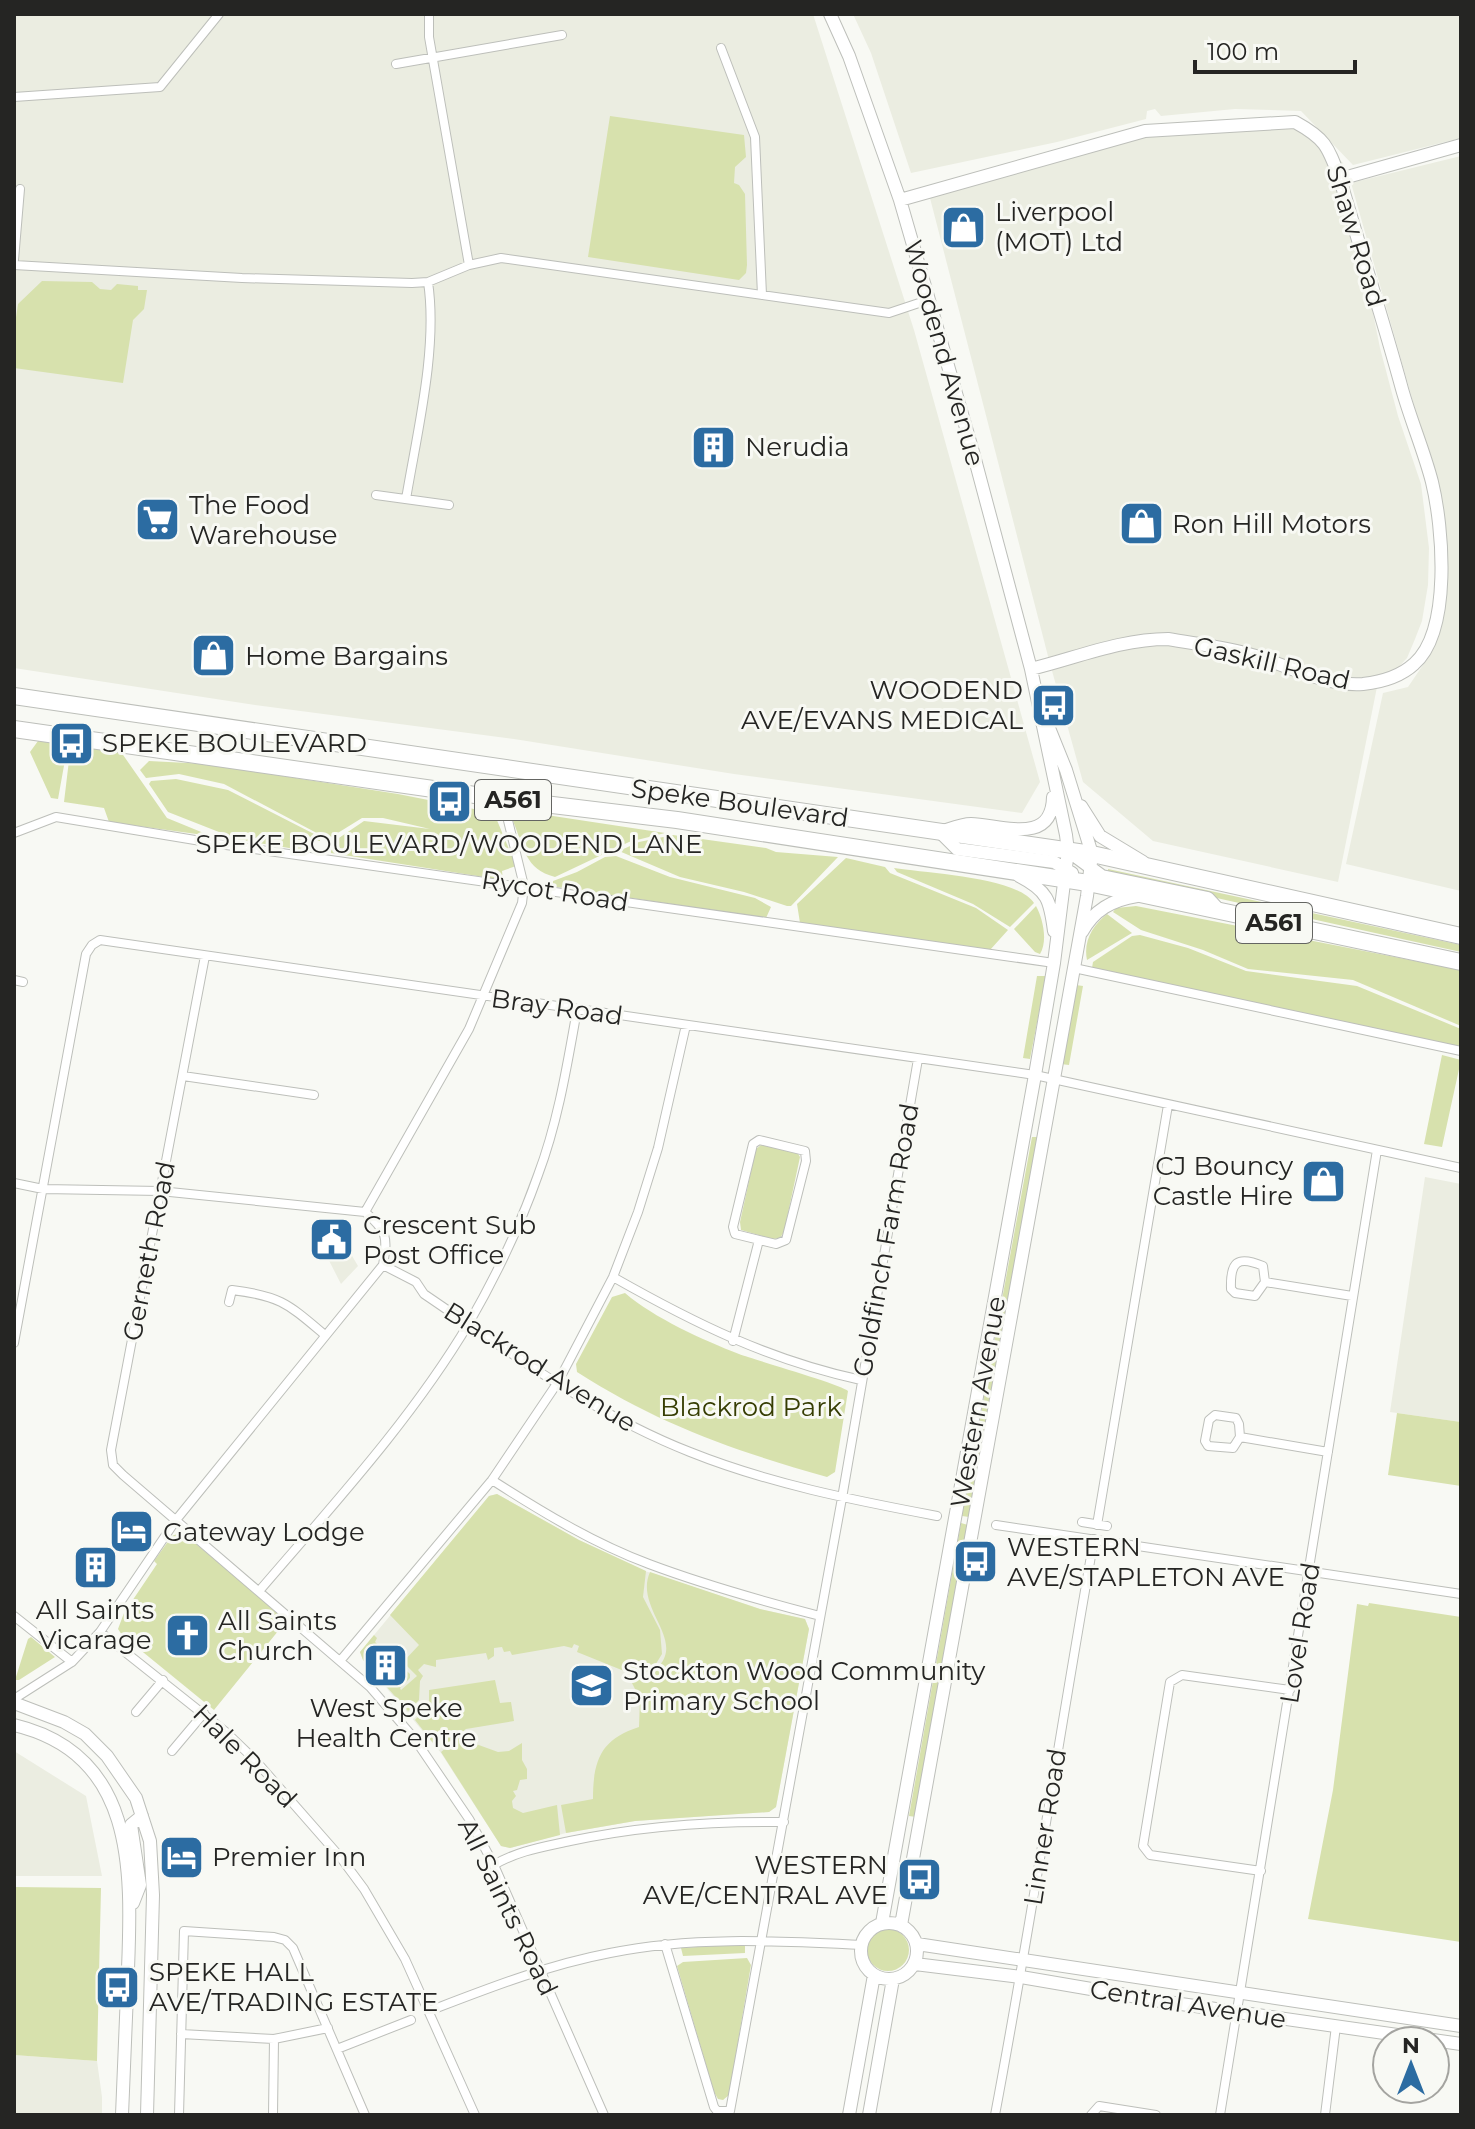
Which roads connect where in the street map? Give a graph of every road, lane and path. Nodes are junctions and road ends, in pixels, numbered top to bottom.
1 (219, 14) edge
2 (429, 14) edge
3 (830, 14) edge
4 (562, 35) dead end
5 (721, 48) dead end
6 (434, 58) junction
7 (396, 64) dead end
8 (14, 97) edge
9 (1461, 145) edge
10 (1340, 179) junction
11 (20, 189) dead end
12 (900, 200) junction
13 (14, 262) edge
14 (469, 265) junction
15 (428, 282) junction
16 (762, 295) junction
17 (928, 300) junction
18 (376, 495) dead end
19 (406, 499) junction
20 (449, 505) dead end
21 (1416, 663) joint
22 (1031, 669) junction
23 (14, 696) edge
24 (1038, 699) junction
25 (14, 729) edge
26 (508, 768) junction
27 (1066, 770) junction
28 (1054, 782) junction
29 (503, 799) junction
30 (940, 832) junction
31 (14, 833) edge
32 (1068, 851) junction
33 (1090, 868) junction
34 (1158, 869) junction
35 (1011, 872) junction
36 (1065, 875) junction
37 (524, 886) junction
38 (1143, 895) junction
39 (1220, 911) junction
40 (1461, 936) edge
41 (1079, 939) junction
42 (205, 956) junction
43 (1055, 957) junction
44 (1461, 962) edge
45 (1074, 968) junction
46 (482, 996) junction
47 (577, 1010) junction
48 (686, 1025) junction
49 (1461, 1051) edge
50 (918, 1059) junction
51 (1035, 1075) junction
52 (183, 1076) junction
53 (1052, 1079) junction
54 (314, 1095) dead end
55 (1168, 1105) junction
56 (1377, 1150) junction
57 (1461, 1168) edge
58 (14, 1183) edge
59 (43, 1189) junction
60 (160, 1191) junction
61 (365, 1212) junction
62 (759, 1240) junction
63 (383, 1265) junction
64 (613, 1277) junction
65 (1265, 1282) junction
66 (1352, 1296) junction
67 (229, 1302) dead end
68 (468, 1324) junction
69 (325, 1335) junction
70 (733, 1341) junction
71 (14, 1343) edge
72 (861, 1380) junction
73 (558, 1382) junction
74 (1240, 1437) junction
75 (1328, 1452) junction
76 (492, 1480) junction
77 (842, 1498) junction
78 (937, 1516) dead end
79 (176, 1520) junction
80 (1082, 1522) dead end
81 (996, 1525) dead end
82 (1094, 1539) junction
83 (1310, 1571) junction
84 (260, 1590) junction
85 (1461, 1594) edge
86 (14, 1616) edge
87 (820, 1616) junction
88 (100, 1632) junction
89 (340, 1661) junction
90 (72, 1662) junction
91 (163, 1680) junction
92 (1290, 1690) junction
93 (14, 1701) edge
94 (136, 1712) dead end
95 (204, 1713) junction
96 (14, 1725) edge
97 (172, 1751) dead end
98 (142, 1816) junction
99 (784, 1822) junction
100 (494, 1865) junction
101 (1261, 1871) junction
102 (130, 1910) junction
103 (882, 1923) junction
104 (901, 1925) junction
105 (761, 1940) junction
106 (665, 1944) junction
107 (917, 1944) junction
108 (861, 1945) junction
109 (1024, 1961) junction
110 (915, 1964) junction
111 (540, 1970) junction
112 (874, 1975) junction
113 (1021, 1977) junction
114 (893, 1979) junction
115 (1241, 1993) junction
116 (429, 2011) junction
117 (1238, 2012) junction
118 (411, 2020) dead end
119 (1336, 2026) junction
120 (1461, 2026) edge
121 (328, 2028) junction
122 (181, 2034) junction
123 (274, 2039) junction
124 (1461, 2044) edge
125 (337, 2049) junction
126 (122, 2115) edge
127 (147, 2115) edge
128 (179, 2115) edge
129 (273, 2115) edge
130 (365, 2115) edge
131 (475, 2115) edge
132 (604, 2115) edge
133 (849, 2115) edge
134 (869, 2115) edge
135 (995, 2115) edge
136 (1091, 2115) edge
137 (1156, 2115) edge
138 (1220, 2115) edge
139 (1325, 2115) edge

1 - 8 street
2 - 6 street
3 - 12 street, Woodend Avenue
4 - 6 street
5 - 16 street
6 - 7 street
6 - 14 street
9 - 10 street
10 - 12 street, Shaw Road
10 - 21 street, Shaw Road
11 - 13 street
12 - 17 street, Woodend Avenue
13 - 15 street
14 - 15 street
14 - 16 street
15 - 19 street
16 - 17 street
17 - 22 street, Woodend Avenue
18 - 19 street
19 - 20 street
21 - 22 street, Gaskill Road
22 - 24 street, Woodend Avenue
23 - 26 highway, Speke Boulevard / A561
24 - 27 street, Woodend Avenue
24 - 28 street, Woodend Avenue
25 - 29 highway, Speke Boulevard / A561
26 - 29 highway, A561
26 - 30 highway, Speke Boulevard / A561
27 - 33 street, Woodend Avenue
27 - 34 street
28 - 30 street
28 - 32 street, Woodend Avenue
29 - 35 highway, Speke Boulevard / A561
29 - 37 street
30 - 32 highway, Speke Boulevard / A561
30 - 36 street, A561
31 - 37 street, Rycot Road
32 - 33 highway, Speke Boulevard / A561
32 - 36 street, Woodend Avenue
33 - 34 highway, Speke Boulevard / A561
33 - 36 highway, Speke Boulevard / A561
33 - 38 highway, Speke Boulevard / A561
33 - 39 street, A561
33 - 41 street, Western Avenue
34 - 40 highway, Speke Boulevard / A561
35 - 36 highway, Speke Boulevard / A561
35 - 43 street
36 - 43 street, Western Avenue
37 - 43 street, Rycot Road
37 - 46 street
38 - 39 highway, Speke Boulevard / A561
38 - 41 street
39 - 44 highway, Speke Boulevard / A561
41 - 45 street, Western Avenue
42 - 46 street, Bray Road
42 - 52 street, Gerneth Road
42 - 59 street, Bray Road
43 - 51 street, Western Avenue
45 - 49 street
45 - 53 street, Western Avenue
46 - 47 street, Bray Road
46 - 61 street
47 - 48 street, Bray Road
47 - 68 street
48 - 50 street, Bray Road
48 - 64 street
50 - 51 street, Bray Road
50 - 72 street, Goldfinch Farm Road
51 - 53 street, Bray Road
51 - 103 street, Western Avenue
52 - 54 street
52 - 60 street, Gerneth Road
53 - 55 street, Bray Road
53 - 104 street, Western Avenue
55 - 56 street, Bray Road
55 - 80 street
56 - 57 street, Bray Road
56 - 66 street, Lovel Road
58 - 59 street
59 - 60 street
59 - 71 street
60 - 61 street
60 - 79 street, Gerneth Road
61 - 63 street
62 - 62 street
62 - 70 street
63 - 68 street, Blackrod Avenue
63 - 69 street
64 - 70 street
64 - 73 street
65 - 65 street
65 - 66 street
66 - 75 street, Lovel Road
67 - 69 street
68 - 73 street, Blackrod Avenue
68 - 84 street
69 - 79 street
70 - 72 street
72 - 77 street, Goldfinch Farm Road
73 - 76 street
73 - 77 street, Blackrod Avenue
74 - 74 street
74 - 75 street
75 - 83 street, Lovel Road
76 - 87 street
76 - 89 street
77 - 78 street, Blackrod Avenue
77 - 87 street, Goldfinch Farm Road
79 - 84 street, All Saints Road
79 - 88 street
81 - 82 street
82 - 83 street
82 - 109 street, Linner Road
83 - 85 street
83 - 92 street, Lovel Road
84 - 89 street, All Saints Road
86 - 90 street
87 - 99 street, Goldfinch Farm Road
88 - 90 street
88 - 91 street, Hale Road
89 - 100 street, All Saints Road
90 - 93 street
91 - 94 street
91 - 95 street, Hale Road
92 - 101 street, Lovel Road
92 - 101 street
93 - 98 street
95 - 97 street
95 - 116 street, Hale Road
96 - 102 street
98 - 102 street
98 - 127 street
99 - 100 street
99 - 105 street, Goldfinch Farm Road
100 - 111 street, All Saints Road
101 - 115 street, Lovel Road
102 - 126 street
103 - 104 street
103 - 108 street
104 - 107 street
105 - 106 street
105 - 106 street, Goldfinch Farm Road
105 - 108 street
106 - 111 street
107 - 109 street, Central Avenue
107 - 110 street
108 - 112 street
109 - 113 street, Linner Road
109 - 115 street, Central Avenue
110 - 113 street, Central Avenue
110 - 114 street
111 - 116 street
111 - 132 street, All Saints Road
112 - 114 street
112 - 133 street
113 - 117 street, Central Avenue
113 - 135 street, Linner Road
114 - 134 street
115 - 117 street, Lovel Road
115 - 120 street, Central Avenue
116 - 131 street, Hale Road
117 - 119 street, Central Avenue
117 - 138 street, Lovel Road
118 - 125 street
119 - 124 street, Central Avenue
119 - 139 street
121 - 122 street
121 - 123 street
121 - 125 street
122 - 123 street
122 - 128 street
123 - 129 street
125 - 130 street
136 - 137 street

